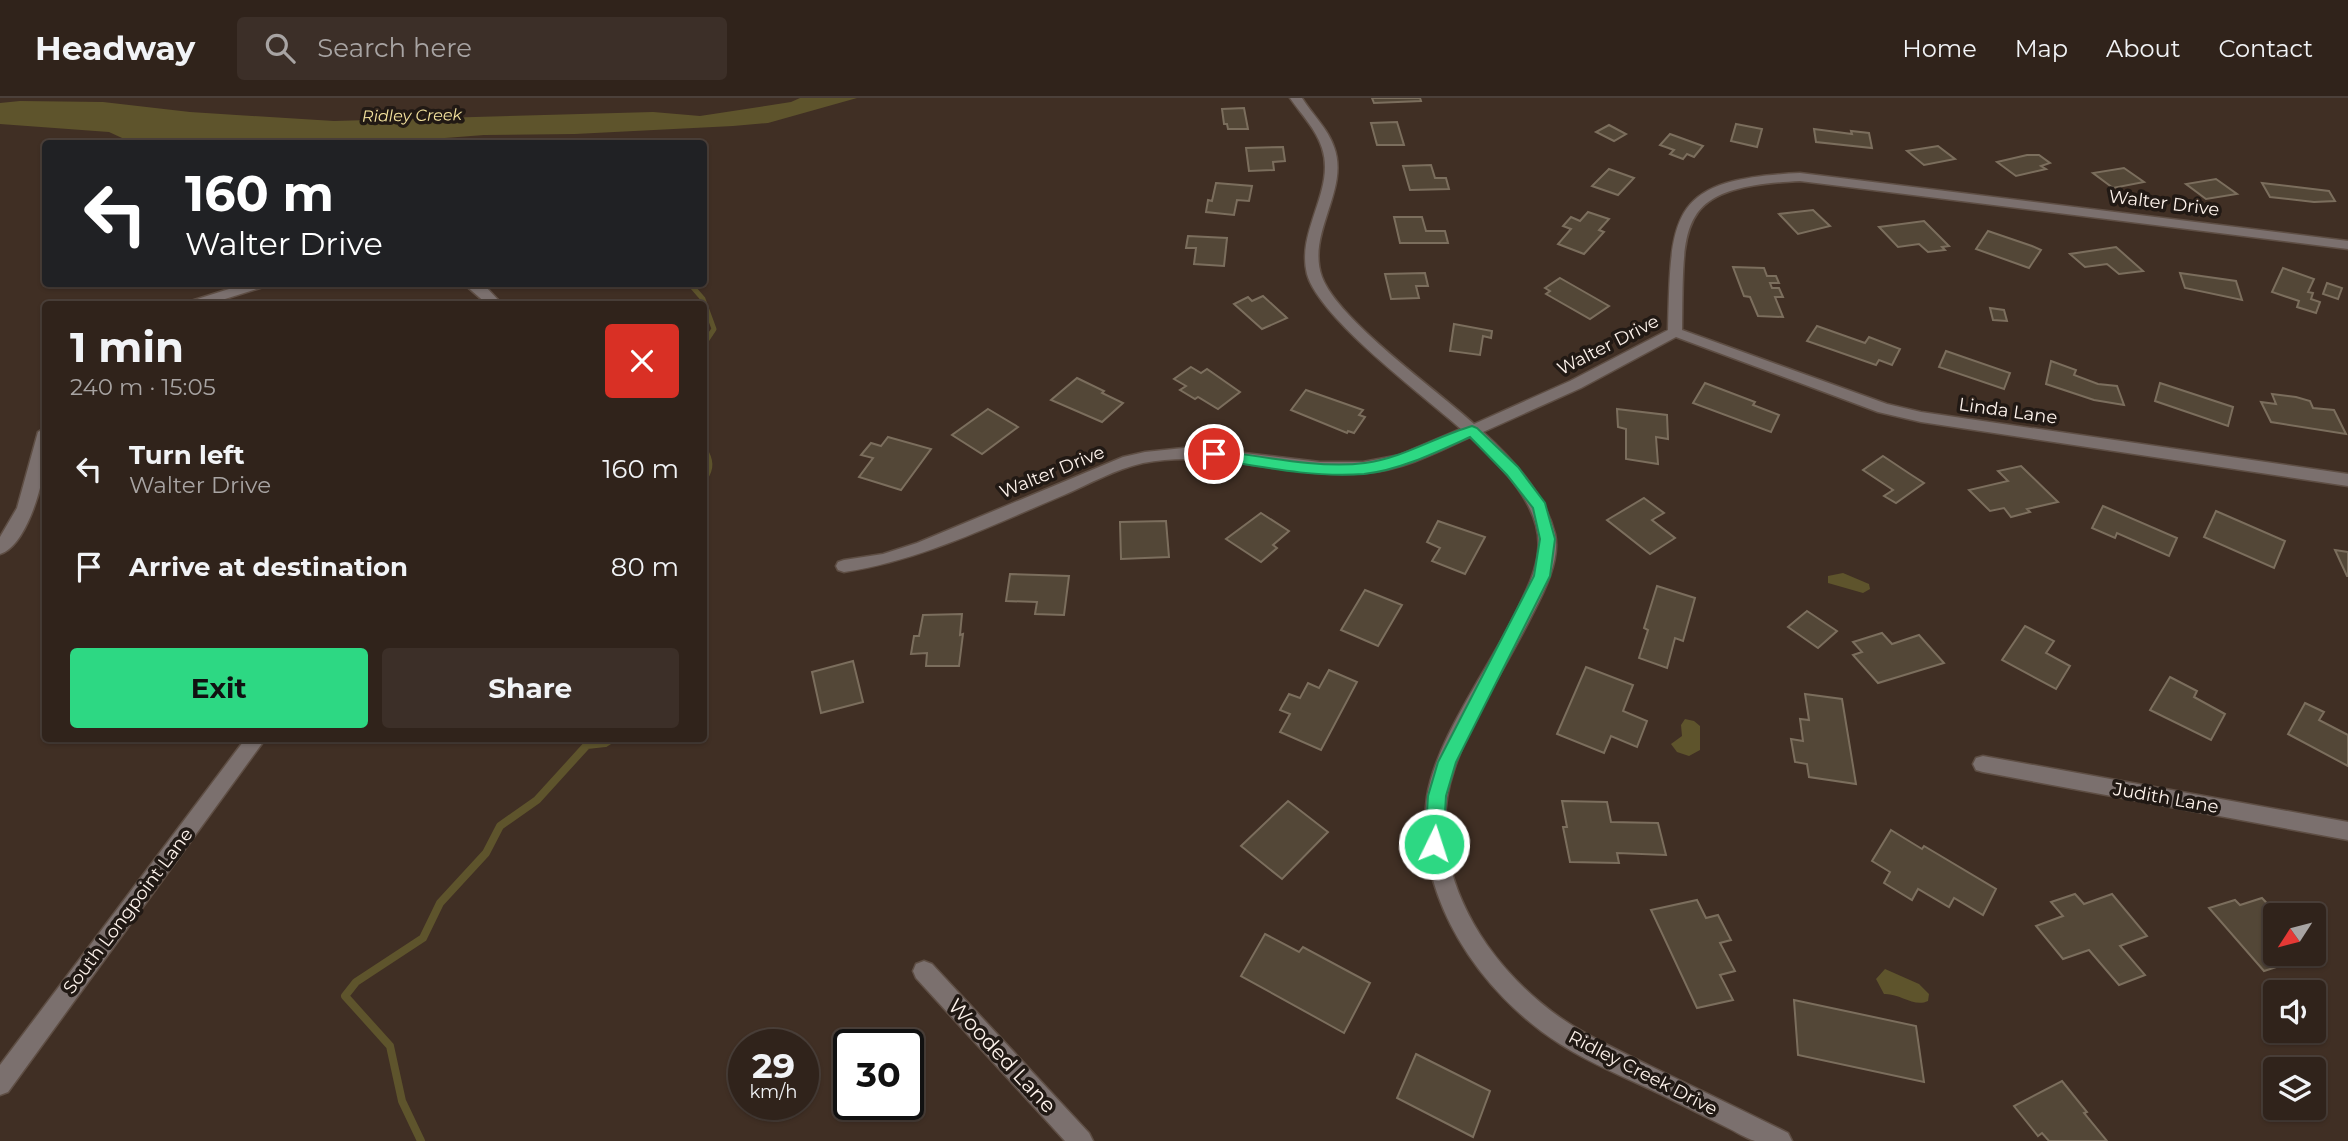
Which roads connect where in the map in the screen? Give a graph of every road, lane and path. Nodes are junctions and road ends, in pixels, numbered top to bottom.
1 (1296, 98) edge
2 (2348, 245) edge
3 (249, 287) edge
4 (477, 287) edge
5 (205, 301) edge
6 (492, 301) edge
7 (1675, 332) junction
8 (1472, 431) junction
9 (42, 450) edge
10 (2348, 480) edge
11 (0, 548) edge
12 (844, 566) dead end
13 (254, 742) edge
14 (1983, 764) dead end
15 (2348, 831) edge
16 (924, 971) dead end
17 (0, 1084) edge
18 (1081, 1141) edge
19 (1780, 1141) edge

1 - 8 street, Ridley Creek Drive
2 - 7 street, Walter Drive
3 - 5 street
4 - 6 street
7 - 8 street, Walter Drive
7 - 10 street, Linda Lane
8 - 12 street, Walter Drive
8 - 19 street, Ridley Creek Drive
9 - 11 street
13 - 17 street, South Longpoint Lane
14 - 15 street, Judith Lane
16 - 18 street, Wooded Lane

